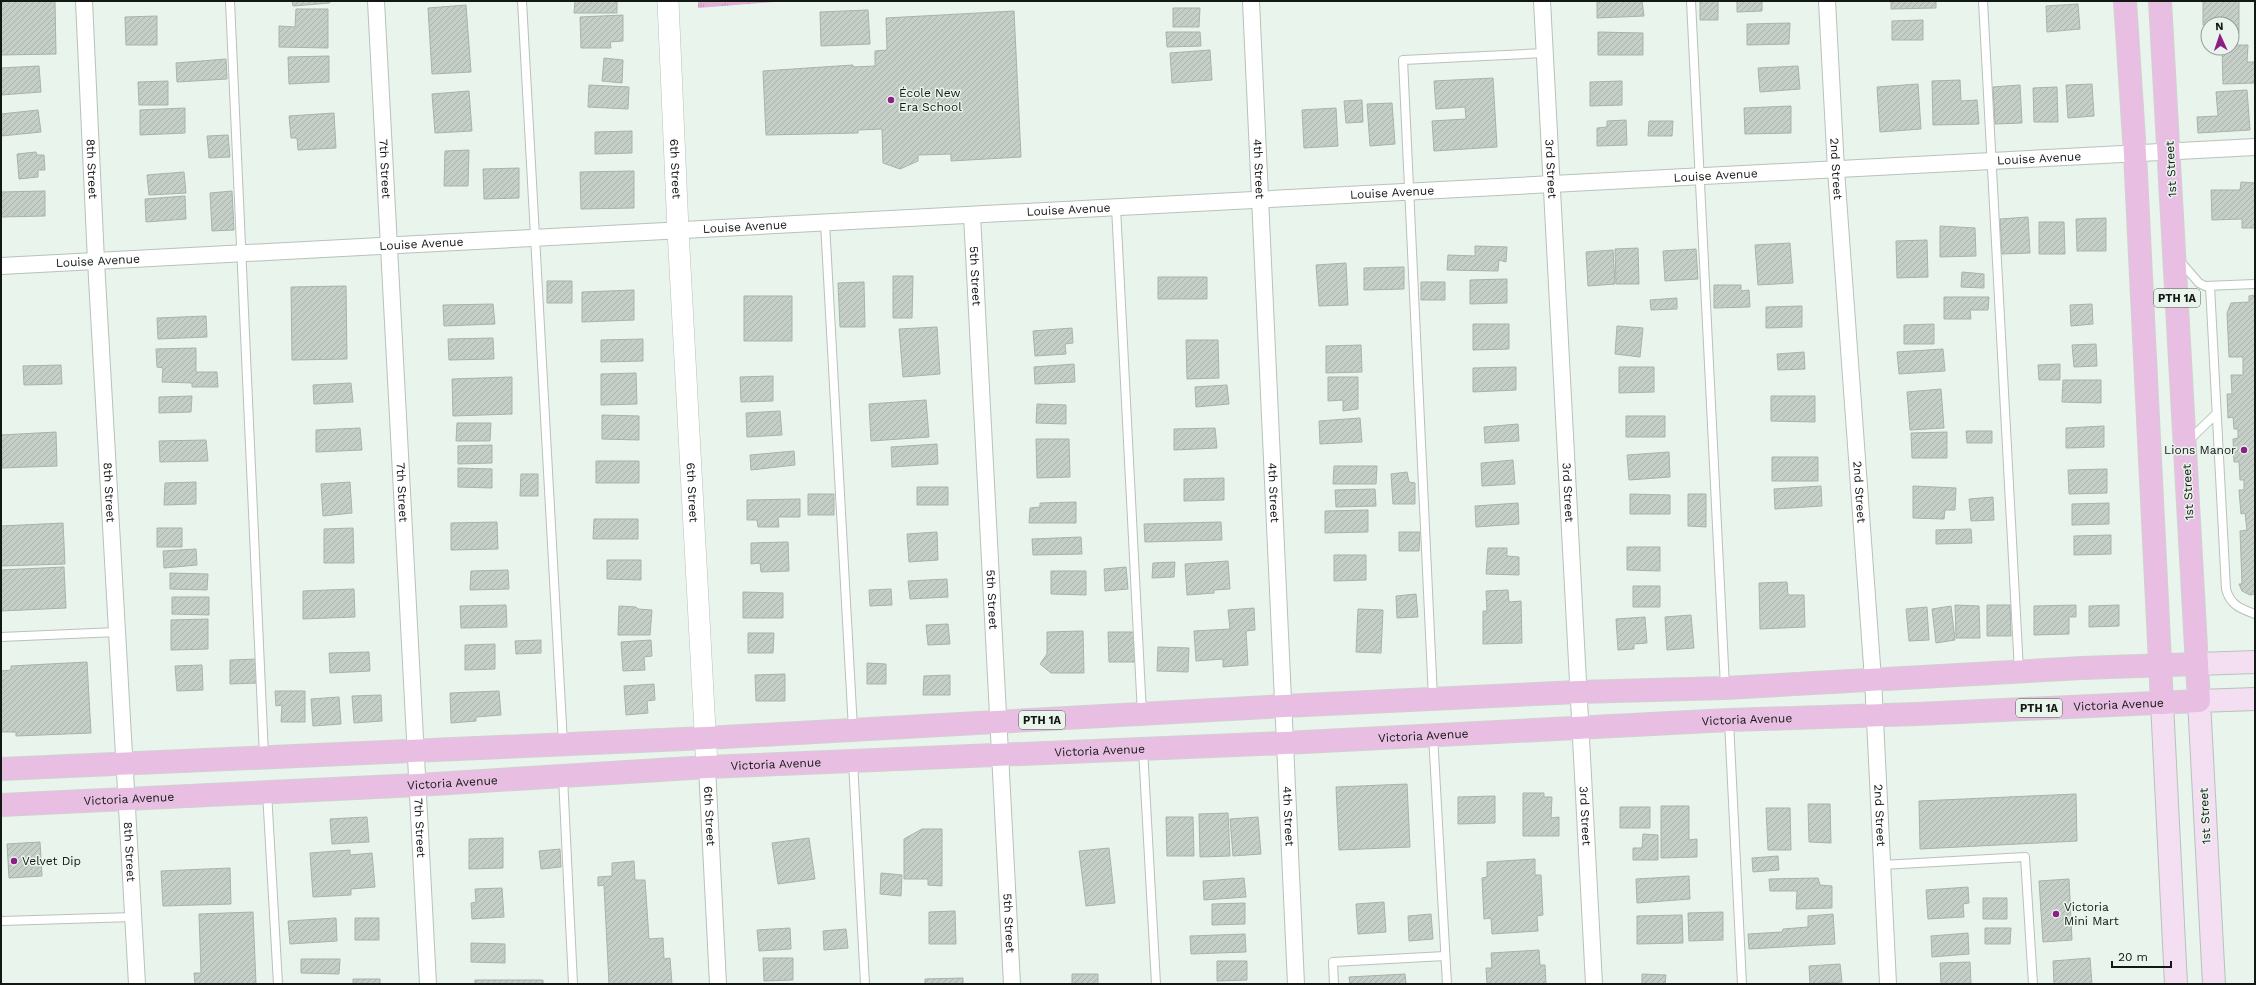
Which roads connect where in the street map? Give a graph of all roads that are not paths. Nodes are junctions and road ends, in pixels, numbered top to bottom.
1 (84, 1) edge
2 (230, 1) edge
3 (376, 1) edge
4 (522, 1) edge
5 (668, 1) edge
6 (1251, 1) edge
7 (1542, 1) edge
8 (1690, 1) edge
9 (1827, 1) edge
10 (1984, 1) edge
11 (2125, 1) edge
12 (2160, 1) edge
13 (1544, 54) junction
14 (2255, 148) edge
15 (2170, 152) junction
16 (2135, 154) junction
17 (1991, 162) junction
18 (1836, 170) junction
19 (1700, 177) junction
20 (1552, 185) junction
21 (1408, 192) junction
22 (1261, 200) junction
23 (1116, 207) junction
24 (972, 215) junction
25 (825, 223) junction
26 (678, 230) junction
27 (535, 238) junction
28 (389, 245) junction
29 (242, 253) junction
30 (2174, 255) junction
31 (96, 260) junction
32 (1, 266) edge
33 (2255, 284) edge
34 (2210, 286) junction
35 (2216, 414) junction
36 (2186, 442) junction
37 (2255, 614) edge
38 (117, 632) junction
39 (1, 637) edge
40 (2255, 662) edge
41 (2197, 664) junction
42 (2160, 666) junction
43 (2019, 672) junction
44 (1873, 679) junction
45 (1725, 688) junction
46 (1578, 692) junction
47 (1433, 699) junction
48 (2255, 699) edge
49 (2199, 701) junction
50 (2162, 703) junction
51 (1284, 706) junction
52 (1142, 714) junction
53 (1875, 716) junction
54 (1729, 720) junction
55 (997, 722) junction
56 (1581, 727) junction
57 (853, 730) junction
58 (1433, 735) junction
59 (706, 738) junction
60 (563, 743) junction
61 (1285, 743) junction
62 (1143, 749) junction
63 (416, 750) junction
64 (1000, 755) junction
65 (264, 756) junction
66 (124, 762) junction
67 (852, 762) junction
68 (707, 767) junction
69 (1, 768) edge
70 (563, 777) junction
71 (418, 784) junction
72 (267, 791) junction
73 (128, 799) junction
74 (1, 805) edge
75 (1882, 865) junction
76 (134, 917) junction
77 (1, 922) edge
78 (1445, 956) junction
79 (137, 984) edge
80 (278, 984) edge
81 (428, 984) edge
82 (573, 984) edge
83 (718, 984) edge
84 (866, 984) edge
85 (1012, 984) edge
86 (1156, 984) edge
87 (1296, 984) edge
88 (1334, 984) edge
89 (1447, 984) edge
90 (1594, 984) edge
91 (1742, 984) edge
92 (1888, 984) edge
93 (2033, 984) edge
94 (2176, 984) edge
95 (2214, 984) edge

1 - 31 street, 8th Street
2 - 29 lane
3 - 28 street, 7th Street
4 - 27 lane
5 - 26 street, 6th Street
6 - 22 street, 4th Street
7 - 13 street, 3rd Street
8 - 19 lane
9 - 18 street, 2nd Street
10 - 17 lane
11 - 16 main road, PTH 1A
12 - 15 main road, 1st Street / PTH 1A
13 - 20 street, 3rd Street
13 - 21 lane
14 - 15 street, Louise Avenue
15 - 16 street, Louise Avenue
15 - 30 main road, 1st Street / PTH 1A
16 - 17 street, Louise Avenue
16 - 42 main road, PTH 1A
17 - 18 street, Louise Avenue
17 - 43 lane
18 - 19 street, Louise Avenue
18 - 44 street, 2nd Street
19 - 20 street, Louise Avenue
19 - 45 lane
20 - 21 street, Louise Avenue
20 - 46 street, 3rd Street
21 - 22 street, Louise Avenue
21 - 47 lane
22 - 23 street, Louise Avenue
22 - 51 street, 4th Street
23 - 24 street, Louise Avenue
23 - 52 lane
24 - 25 street, Louise Avenue
24 - 55 street, 5th Street
25 - 26 street, Louise Avenue
25 - 57 lane
26 - 27 street, Louise Avenue
26 - 59 street, 6th Street
27 - 28 street, Louise Avenue
27 - 60 lane
28 - 29 street, Louise Avenue
28 - 63 street, 7th Street
29 - 31 street, Louise Avenue
29 - 65 lane
30 - 34 lane
30 - 36 main road, 1st Street / PTH 1A
31 - 32 street, Louise Avenue
31 - 38 street, 8th Street
33 - 34 lane
34 - 35 lane
35 - 36 lane
35 - 37 lane
36 - 41 main road, 1st Street / PTH 1A
38 - 39 lane
38 - 66 street, 8th Street
40 - 41 main road
41 - 42 main road, PTH 1A
41 - 49 main road, 1st Street / PTH 1A
42 - 43 main road, PTH 1A
42 - 50 main road, PTH 1A
43 - 44 main road, PTH 1A
44 - 45 main road, PTH 1A
44 - 53 street, 2nd Street
45 - 46 main road, PTH 1A
46 - 47 main road, PTH 1A
46 - 56 street, 3rd Street
47 - 51 main road, PTH 1A
48 - 49 main road
49 - 50 main road, Victoria Avenue / PTH 1A
49 - 95 main road, 1st Street
50 - 53 main road, Victoria Avenue / PTH 1A
50 - 94 main road
51 - 52 main road, PTH 1A
51 - 61 street, 4th Street
52 - 55 main road, PTH 1A
53 - 54 main road, Victoria Avenue / PTH 1A
53 - 75 street, 2nd Street
54 - 56 main road, Victoria Avenue / PTH 1A
54 - 91 lane
55 - 57 main road, PTH 1A
55 - 64 street, 5th Street
56 - 58 main road, Victoria Avenue / PTH 1A
56 - 90 street, 3rd Street
57 - 59 main road, PTH 1A
58 - 61 main road, Victoria Avenue / PTH 1A
58 - 78 lane
59 - 60 main road, PTH 1A
59 - 68 street, 6th Street
60 - 63 main road, PTH 1A
61 - 62 main road, Victoria Avenue / PTH 1A
61 - 87 street, 4th Street
62 - 64 main road, Victoria Avenue / PTH 1A
62 - 86 lane
63 - 65 main road, PTH 1A
63 - 71 street, 7th Street
64 - 67 main road, Victoria Avenue / PTH 1A
64 - 85 street, 5th Street
65 - 66 main road, PTH 1A
66 - 69 main road, PTH 1A
66 - 73 street, 8th Street
67 - 68 main road, Victoria Avenue / PTH 1A
67 - 84 lane
68 - 70 main road, Victoria Avenue / PTH 1A
68 - 83 street, 6th Street
70 - 71 main road, Victoria Avenue / PTH 1A
70 - 82 lane
71 - 72 main road, Victoria Avenue / PTH 1A
71 - 81 street, 7th Street
72 - 73 main road, Victoria Avenue / PTH 1A
72 - 80 lane
73 - 74 main road, Victoria Avenue / PTH 1A
73 - 76 street, 8th Street
75 - 92 street, 2nd Street
75 - 93 lane
76 - 77 lane
76 - 79 street, 8th Street
78 - 88 lane
78 - 89 lane

